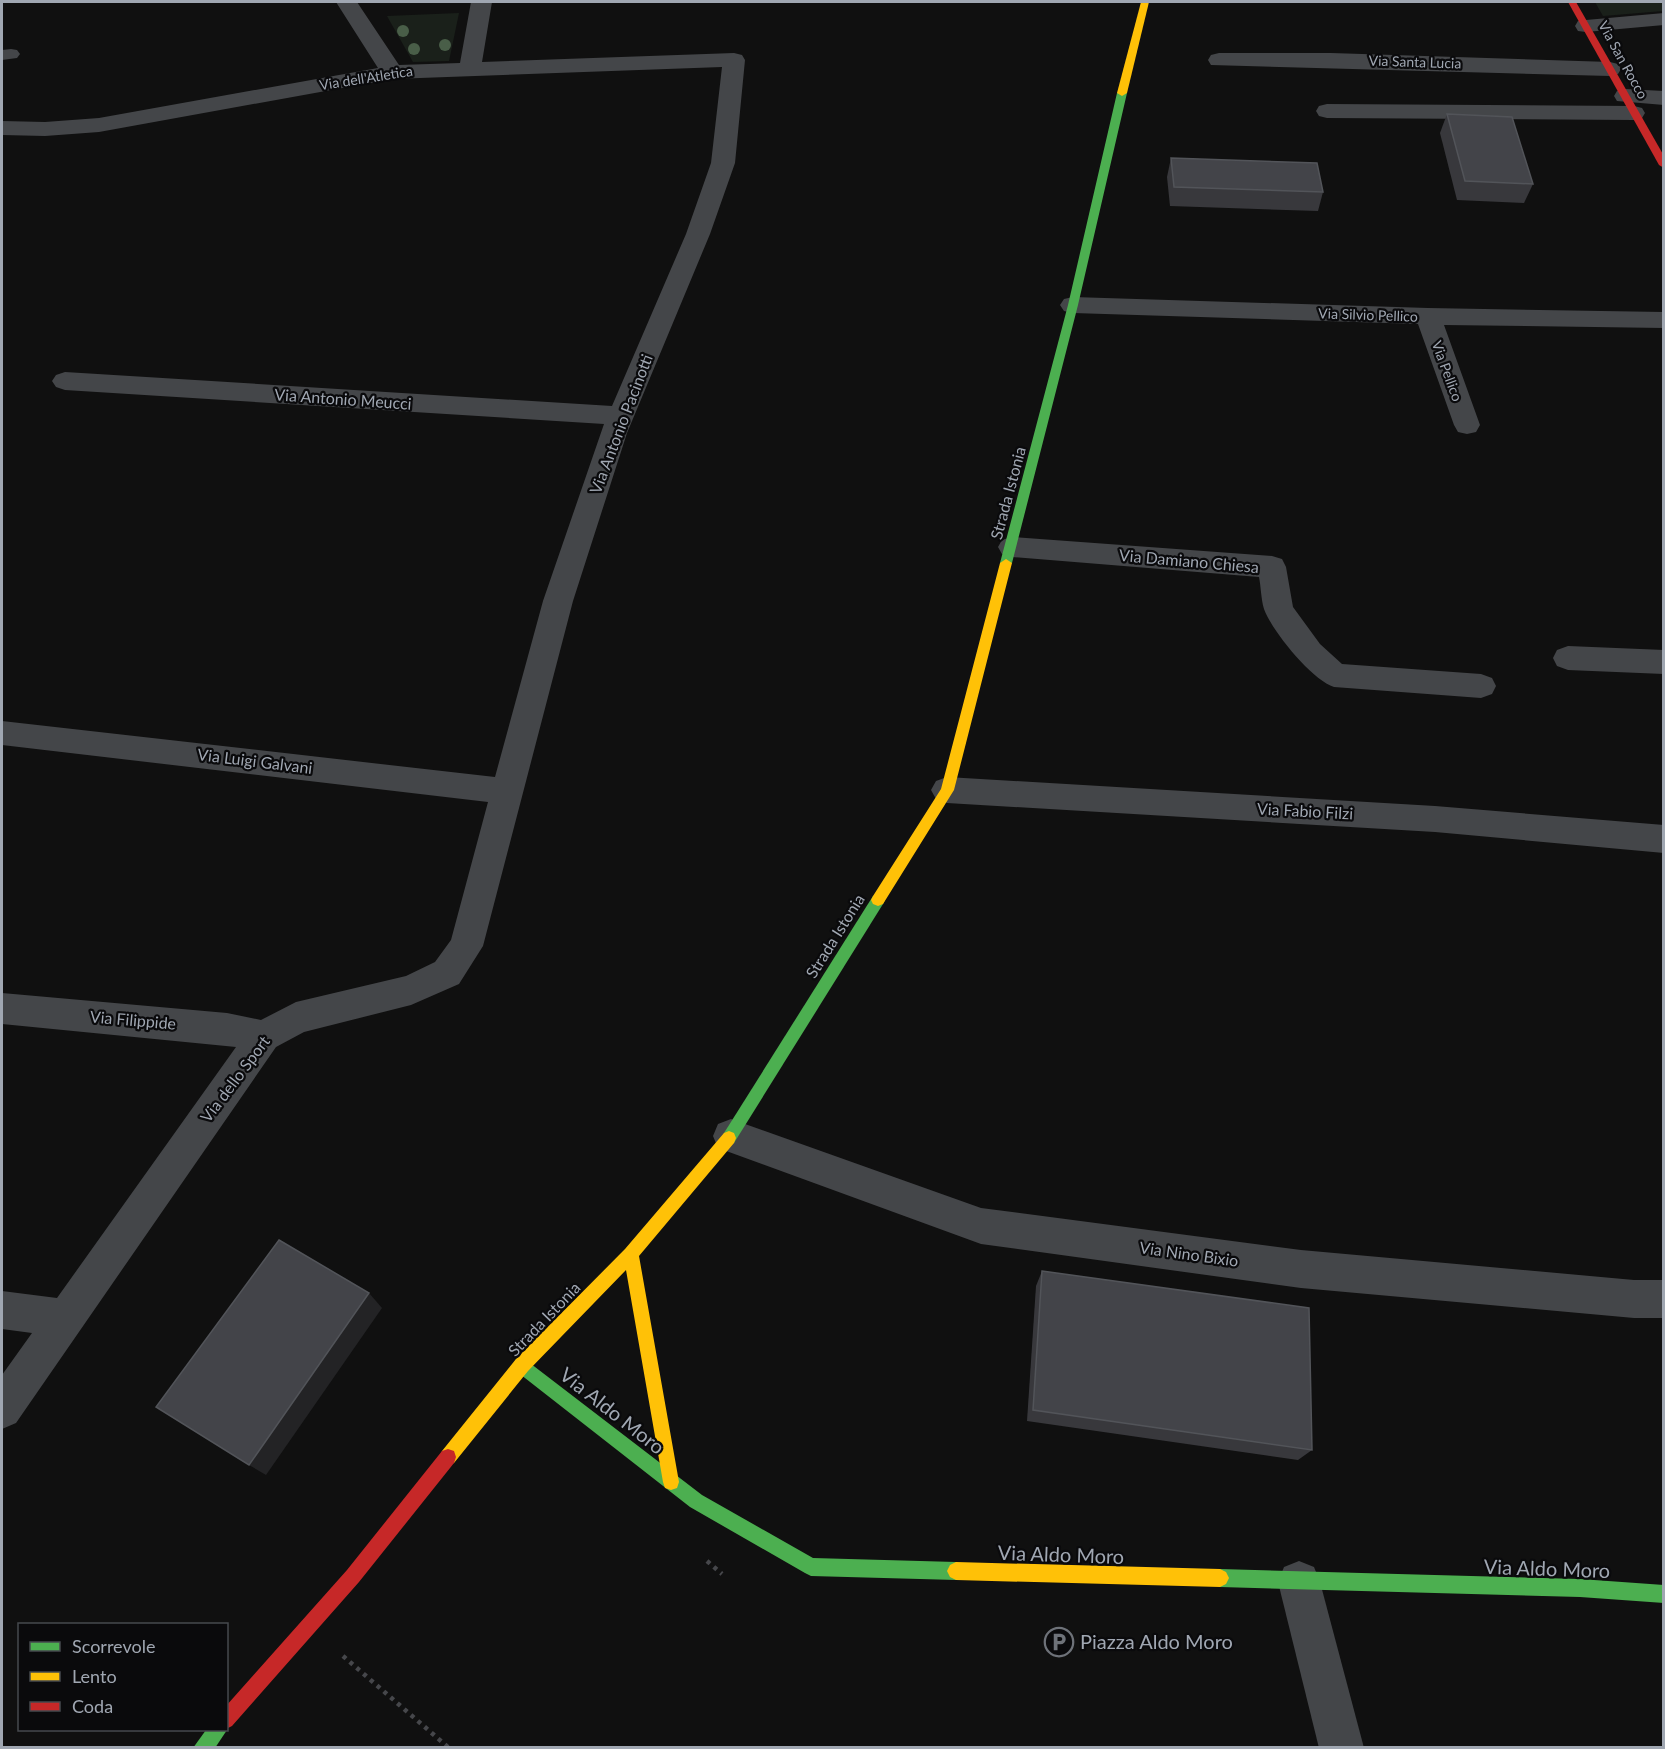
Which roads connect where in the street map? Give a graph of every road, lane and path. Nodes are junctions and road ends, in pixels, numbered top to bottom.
1 (347, 2) edge
2 (481, 2) edge
3 (1145, 2) edge
4 (1572, 2) edge
5 (1664, 19) edge
6 (1586, 26) junction
7 (734, 60) joint
8 (1219, 60) dead end
9 (470, 68) junction
10 (1610, 69) junction
11 (392, 72) junction
12 (1664, 98) edge
13 (1629, 105) junction
14 (1327, 111) dead end
15 (2, 128) edge
16 (1664, 165) edge
17 (1073, 305) junction
18 (1428, 316) junction
19 (1664, 320) edge
20 (65, 381) dead end
21 (621, 416) junction
22 (1467, 425) dead end
23 (1012, 547) junction
24 (1568, 658) dead end
25 (1664, 662) edge
26 (1481, 686) dead end
27 (2, 733) edge
28 (947, 790) junction
29 (508, 791) junction
30 (1664, 839) edge
31 (2, 1008) edge
32 (264, 1036) junction
33 (730, 1136) junction
34 (631, 1254) junction
35 (1664, 1299) edge
36 (2, 1310) edge
37 (64, 1318) junction
38 (522, 1365) junction
39 (2, 1409) edge
40 (671, 1482) junction
41 (1299, 1582) junction
42 (1664, 1594) edge
43 (309, 1626) junction
44 (228, 1717) edge
45 (217, 1731) edge
46 (202, 1748) edge
47 (449, 1748) edge
48 (1342, 1748) edge

1 - 11 street
2 - 9 street
3 - 17 street, Strada Istonia
4 - 6 street, Via San Rocco
5 - 6 street
6 - 10 street, Via San Rocco
7 - 9 street, Via dell'Atletica
7 - 21 street, Via Antonio Pacinotti
8 - 10 street, Via Santa Lucia
9 - 11 street, Via dell'Atletica
10 - 13 street, Via San Rocco
11 - 15 street, Via dell'Atletica
12 - 13 street
13 - 14 street
13 - 16 street, Via San Rocco
17 - 18 street, Via Silvio Pellico
17 - 23 street, Strada Istonia
18 - 19 street, Via Silvio Pellico
18 - 22 street, Via Pellico
20 - 21 street, Via Antonio Meucci
21 - 29 street, Via Antonio Pacinotti
23 - 26 street, Via Damiano Chiesa
23 - 28 street, Strada Istonia
24 - 25 street
27 - 29 street, Via Luigi Galvani
28 - 30 street, Via Fabio Filzi
28 - 33 street, Strada Istonia
29 - 32 street, Via dello Sport
31 - 32 street, Via Filippide
32 - 37 street, Via dello Sport
33 - 34 street, Strada Istonia
33 - 35 street, Via Nino Bixio
34 - 38 street, Strada Istonia
34 - 40 street
36 - 37 street
37 - 39 street, Via dello Sport
38 - 40 street, Via Aldo Moro
38 - 43 street, Strada Istonia
40 - 41 street, Via Aldo Moro
41 - 42 street, Via Aldo Moro
41 - 48 street
43 - 44 street, Strada Istonia
43 - 47 path
45 - 46 street

